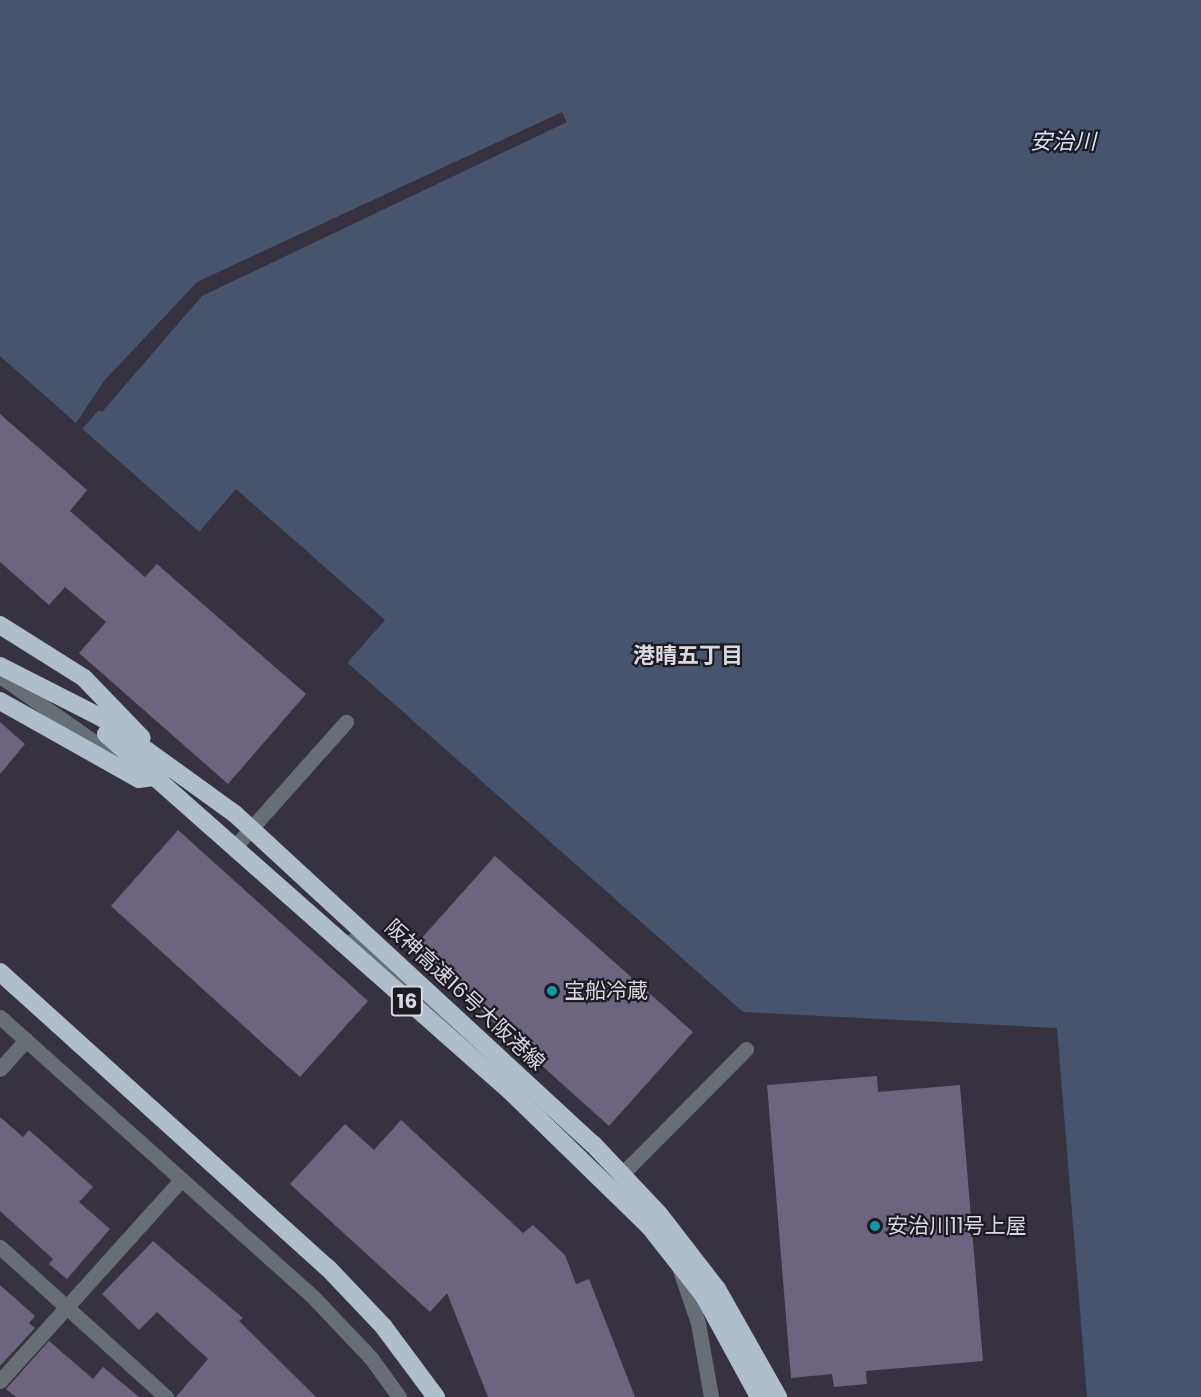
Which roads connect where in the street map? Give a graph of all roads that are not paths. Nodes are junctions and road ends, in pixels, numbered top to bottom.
1 (0, 625) edge
2 (0, 637) edge
3 (0, 654) edge
4 (0, 666) edge
5 (0, 676) edge
6 (0, 701) edge
7 (346, 722) dead end
8 (118, 730) junction
9 (237, 844) junction
10 (0, 972) edge
11 (417, 982) junction
12 (0, 1017) edge
13 (26, 1040) junction
14 (746, 1049) dead end
15 (0, 1069) edge
16 (620, 1176) junction
17 (181, 1180) junction
18 (0, 1247) edge
19 (68, 1308) junction
20 (0, 1381) edge
21 (166, 1397) edge
22 (399, 1397) edge
23 (436, 1397) edge
24 (711, 1397) edge
25 (759, 1397) edge
26 (778, 1397) edge

1 - 9 highway
2 - 8 highway, 16
3 - 9 highway, 阪神高速16号大阪港線 / 16
4 - 8 highway, 阪神高速16号大阪港線 / 16
5 - 9 street
6 - 11 highway
7 - 9 street
8 - 11 highway, 阪神高速16号大阪港線 / 16
9 - 16 street
9 - 25 highway, 阪神高速16号大阪港線 / 16
10 - 23 highway
11 - 26 highway, 阪神高速16号大阪港線 / 16
12 - 13 street
13 - 15 street
13 - 17 street
14 - 16 street
16 - 24 street
17 - 19 street
17 - 22 street
18 - 19 street
19 - 20 street
19 - 21 street

